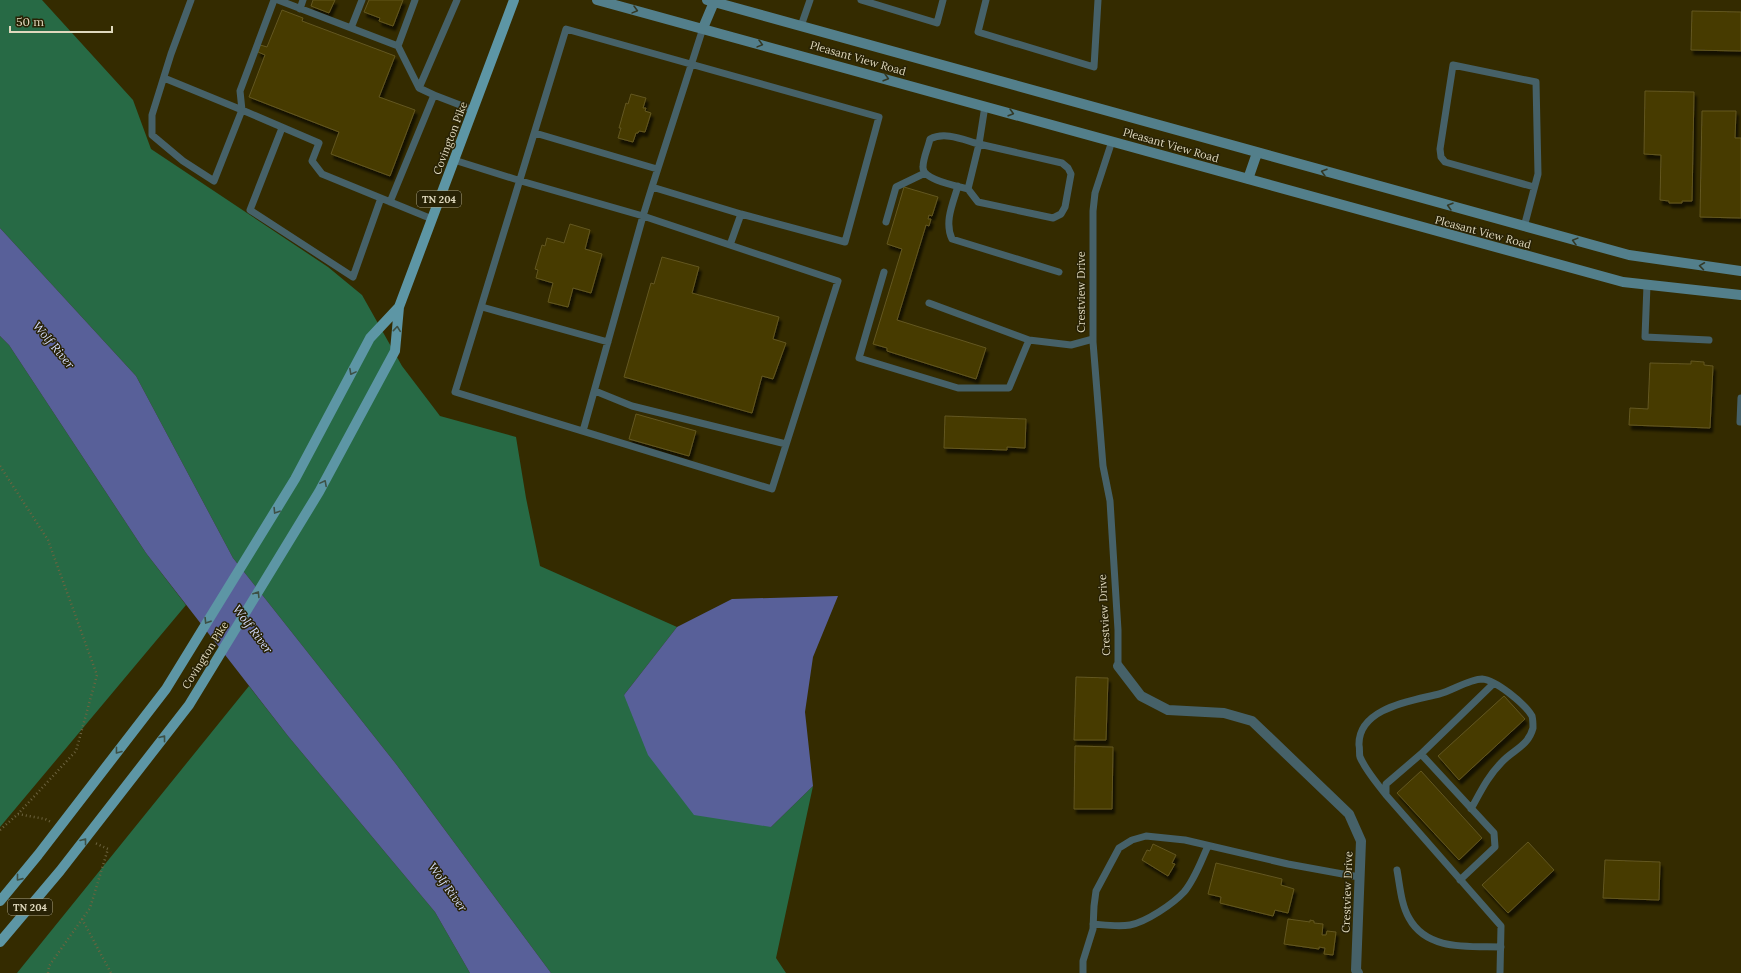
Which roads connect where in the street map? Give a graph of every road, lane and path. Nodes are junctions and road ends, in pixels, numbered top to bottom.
1 (191, 0) edge
2 (274, 0) edge
3 (278, 0) edge
4 (303, 0) edge
5 (362, 0) edge
6 (415, 0) edge
7 (457, 0) edge
8 (514, 0) edge
9 (597, 0) edge
10 (810, 0) edge
11 (861, 0) edge
12 (944, 0) edge
13 (986, 0) edge
14 (1098, 0) edge
15 (710, 1) edge
16 (300, 8) junction
17 (801, 26) junction
18 (351, 28) junction
19 (703, 28) junction
20 (398, 46) junction
21 (691, 64) junction
22 (164, 78) junction
23 (419, 88) junction
24 (434, 95) junction
25 (985, 106) junction
26 (242, 110) junction
27 (472, 110) junction
28 (282, 128) junction
29 (535, 133) junction
30 (1112, 141) junction
31 (979, 144) junction
32 (1257, 153) junction
33 (454, 160) junction
34 (657, 169) junction
35 (924, 173) junction
36 (1248, 179) junction
37 (521, 181) junction
38 (958, 186) junction
39 (652, 187) junction
40 (1534, 187) junction
41 (968, 189) junction
42 (381, 198) junction
43 (390, 202) junction
44 (741, 214) junction
45 (643, 216) junction
46 (432, 219) junction
47 (886, 222) dead end
48 (1524, 227) junction
49 (730, 245) junction
50 (1741, 271) edge
51 (884, 272) dead end
52 (1060, 272) dead end
53 (1647, 285) junction
54 (1741, 295) edge
55 (929, 303) dead end
56 (399, 307) junction
57 (482, 307) junction
58 (1093, 339) junction
59 (1030, 340) junction
60 (1709, 340) dead end
61 (608, 342) junction
62 (594, 391) junction
63 (1741, 398) edge
64 (1740, 422) dead end
65 (583, 431) junction
66 (786, 444) junction
67 (0, 466) edge
68 (1118, 666) joint
69 (1493, 684) junction
70 (1421, 754) junction
71 (1386, 795) junction
72 (1471, 809) junction
73 (18, 814) dead end
74 (1208, 846) junction
75 (1397, 870) dead end
76 (1360, 877) junction
77 (1460, 880) junction
78 (0, 900) edge
79 (82, 919) dead end
80 (1093, 924) junction
81 (0, 942) edge
82 (1500, 947) junction
83 (111, 973) edge
84 (1083, 973) edge
85 (1358, 973) edge
86 (1500, 973) edge

1 - 22 lane
2 - 26 lane
3 - 16 lane
4 - 16 lane
5 - 18 lane
6 - 20 lane
7 - 23 lane
8 - 27 main road, Covington Pike / TN 204
9 -> 19 main road, Pleasant View Road
10 - 17 lane
11 - 12 lane
13 - 14 lane
15 - 17 main road, Pleasant View Road
15 - 19 main road
16 - 18 lane
17 - 32 main road, Pleasant View Road
18 - 20 lane
19 - 21 lane
19 -> 25 main road, Pleasant View Road
20 - 23 lane
21 - 29 lane
21 - 34 lane
21 - 44 lane
22 - 26 lane
22 - 26 lane
23 - 24 lane
24 - 27 lane
24 - 43 lane
25 -> 30 main road, Pleasant View Road
25 - 31 lane
26 - 28 lane
27 - 33 main road, Covington Pike / TN 204
28 - 42 lane
28 - 42 lane
29 - 34 lane
29 - 37 lane
30 - 36 main road, Pleasant View Road
30 - 58 lane, Crestview Drive
31 - 35 lane
31 - 41 lane
31 - 41 lane
32 - 36 main road
48 -> 32 main road, Pleasant View Road
33 - 37 lane
33 - 46 main road, Covington Pike / TN 204
34 - 39 lane
35 - 38 lane
35 - 47 lane
36 - 53 main road, Pleasant View Road
37 - 45 lane
37 - 57 lane
38 - 41 lane
38 - 52 lane
39 - 44 lane
39 - 45 lane
40 - 40 lane
40 - 48 lane
42 - 43 lane
43 - 46 lane
44 - 49 lane
45 - 49 lane
45 - 61 lane
46 - 56 main road, Covington Pike / TN 204
50 -> 48 main road, Pleasant View Road
49 - 66 lane
51 - 59 lane
53 - 54 main road, Pleasant View Road
53 - 60 lane
55 - 59 lane
56 -> 78 main road, Covington Pike / TN 204
81 -> 56 main road, Covington Pike / TN 204
57 - 61 lane
57 - 65 lane
58 - 59 lane
58 - 68 lane, Crestview Drive
61 - 62 lane
62 - 65 lane
62 - 66 lane
63 - 64 lane
65 - 66 lane
67 - 73 path
68 - 76 street, Crestview Drive
69 - 70 lane
69 - 71 lane
69 - 72 lane
70 - 71 lane
70 - 72 lane
71 - 77 lane
72 - 77 lane
74 - 76 lane
74 - 80 lane
74 - 80 lane
75 - 82 lane
76 - 85 street, Crestview Drive
77 - 82 lane
79 - 83 path
80 - 84 lane
82 - 86 lane

